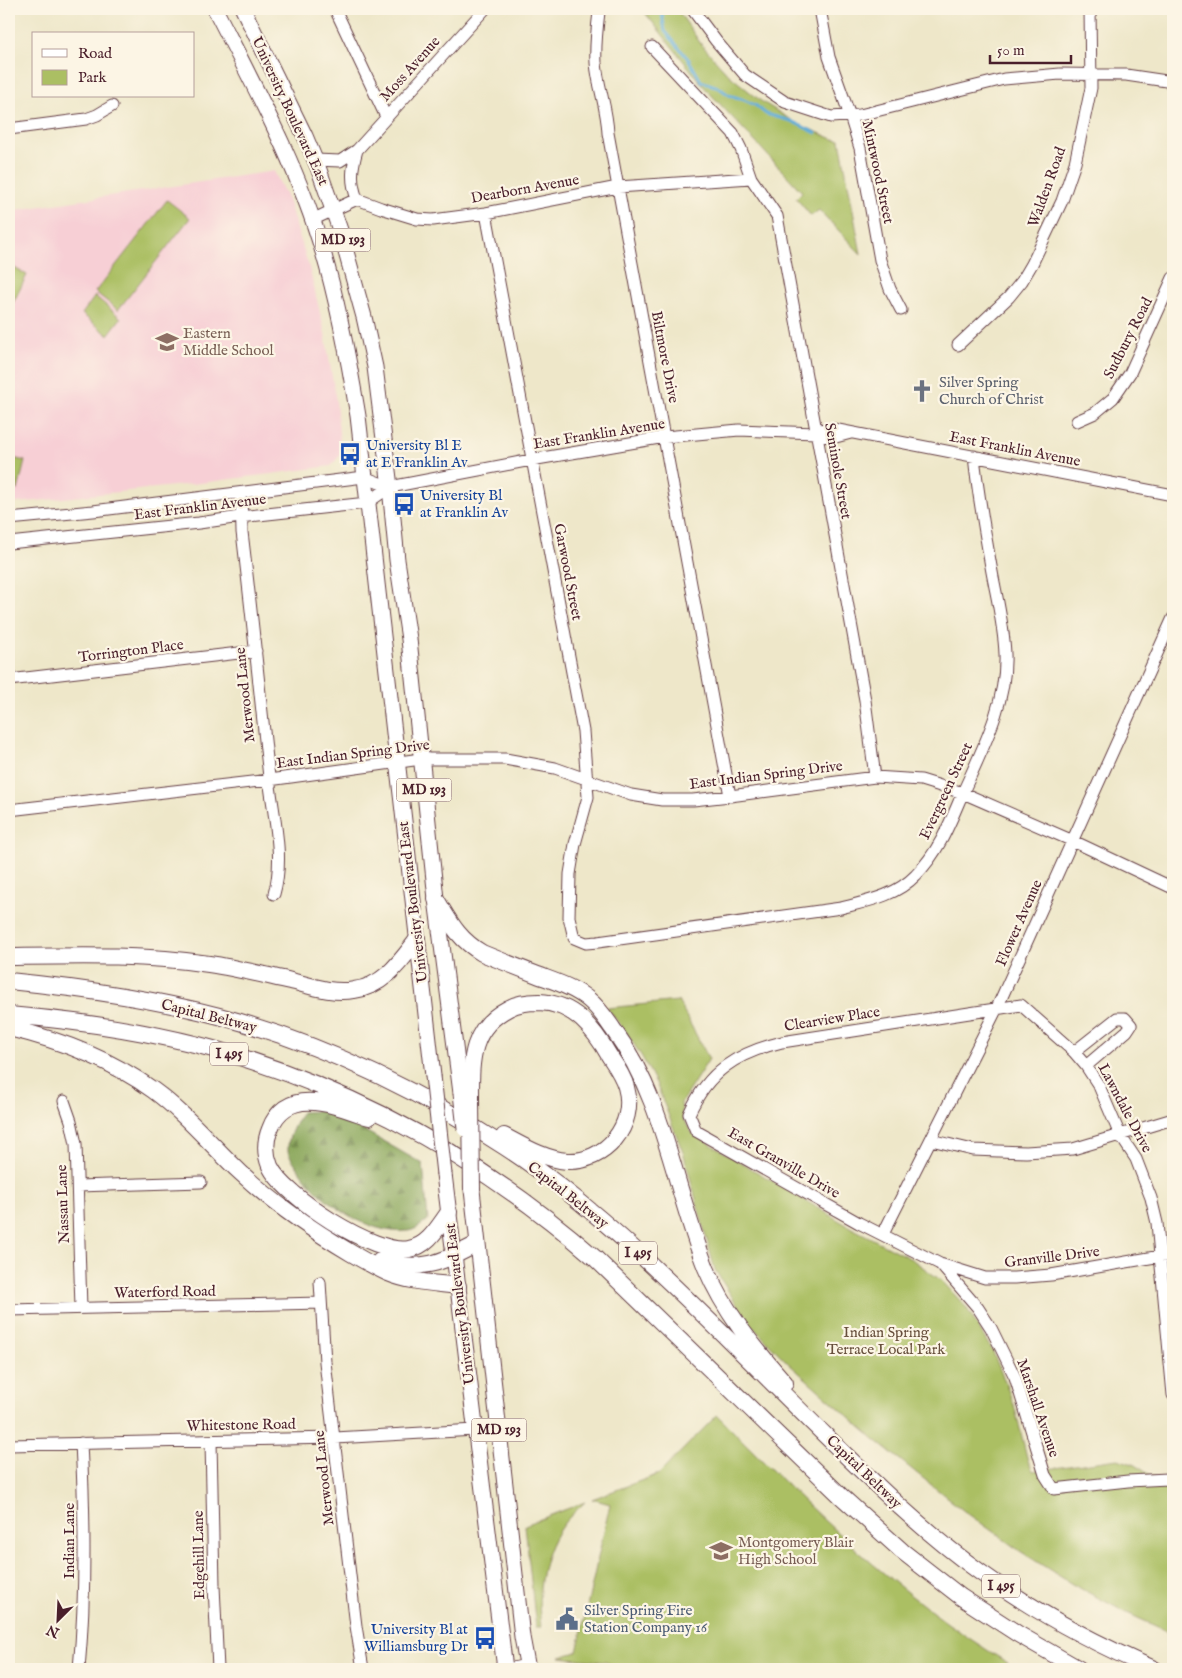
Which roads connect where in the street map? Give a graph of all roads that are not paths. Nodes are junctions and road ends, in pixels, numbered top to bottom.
1 (215, 9) edge
2 (243, 9) edge
3 (335, 9) edge
4 (485, 9) edge
5 (692, 9) edge
6 (820, 9) edge
7 (1090, 9) edge
8 (598, 12) dead end
9 (652, 47) dead end
10 (1091, 74) junction
11 (1173, 82) edge
12 (112, 106) dead end
13 (850, 116) junction
14 (386, 117) junction
15 (9, 129) edge
16 (357, 150) junction
17 (315, 160) junction
18 (749, 172) junction
19 (618, 188) junction
20 (358, 199) junction
21 (334, 211) junction
22 (486, 212) junction
23 (312, 220) junction
24 (1173, 278) edge
25 (901, 310) dead end
26 (958, 345) dead end
27 (1076, 421) dead end
28 (816, 433) junction
29 (665, 438) junction
30 (974, 456) junction
31 (531, 460) junction
32 (364, 477) junction
33 (390, 487) junction
34 (241, 492) junction
35 (1173, 495) edge
36 (367, 503) junction
37 (240, 517) junction
38 (9, 519) edge
39 (9, 543) edge
40 (1173, 618) edge
41 (256, 651) junction
42 (9, 680) edge
43 (421, 759) junction
44 (396, 761) junction
45 (875, 777) junction
46 (269, 780) junction
47 (588, 781) junction
48 (963, 793) junction
49 (730, 796) junction
50 (9, 810) edge
51 (1073, 841) junction
52 (1173, 888) edge
53 (274, 894) dead end
54 (436, 899) junction
55 (574, 938) joint
56 (417, 940) junction
57 (9, 956) edge
58 (9, 981) edge
59 (996, 1010) junction
60 (9, 1014) edge
61 (9, 1028) edge
62 (1074, 1052) junction
63 (1086, 1066) junction
64 (377, 1074) junction
65 (466, 1096) junction
66 (64, 1101) dead end
67 (694, 1104) joint
68 (1173, 1120) edge
69 (1120, 1135) junction
70 (931, 1140) junction
71 (434, 1142) junction
72 (201, 1182) dead end
73 (78, 1186) junction
74 (472, 1190) joint
75 (449, 1212) junction
76 (883, 1234) junction
77 (334, 1243) junction
78 (477, 1244) junction
79 (454, 1256) junction
80 (1167, 1256) edge
81 (940, 1264) junction
82 (320, 1282) dead end
83 (458, 1286) junction
84 (321, 1303) junction
85 (81, 1308) junction
86 (9, 1310) edge
87 (1173, 1395) edge
88 (475, 1430) junction
89 (335, 1438) junction
90 (211, 1441) junction
91 (81, 1443) junction
92 (9, 1445) edge
93 (866, 1475) junction
94 (1173, 1481) edge
95 (527, 1667) edge
96 (78, 1669) edge
97 (218, 1669) edge
98 (363, 1669) edge
99 (506, 1669) edge
100 (1079, 1669) edge
101 (1154, 1669) edge

1 - 23 main road, University Boulevard East / MD 193
2 - 17 main road, University Boulevard East / MD 193
3 - 14 street
4 - 14 street, Moss Avenue
5 - 13 street
6 - 13 street, Mintwood Street
7 - 10 street, Walden Road
8 - 19 street, Biltmore Drive
9 - 18 street, Seminole Street
10 - 11 street
10 - 13 street
10 - 26 street, Walden Road
12 - 15 street
13 - 25 street, Mintwood Street
14 - 16 street, Moss Avenue
16 - 17 street, Moss Avenue
16 - 20 street, Moss Avenue
17 - 21 main road, University Boulevard East / MD 193
18 - 19 street, Dearborn Avenue
18 - 28 street, Seminole Street
19 - 22 street, Dearborn Avenue
19 - 29 street, Biltmore Drive
20 - 21 street
20 - 22 street, Dearborn Avenue
21 - 23 street
21 - 33 main road, University Boulevard East / MD 193
22 - 31 street, Garwood Street
23 - 32 main road, University Boulevard East / MD 193
24 - 27 street, Sudbury Road
28 - 29 street, East Franklin Avenue
28 - 30 street, East Franklin Avenue
28 - 45 street, Seminole Street
29 - 31 street, East Franklin Avenue
29 - 49 street, Biltmore Drive
30 - 35 street, East Franklin Avenue
30 - 48 street, Evergreen Street
31 - 33 street, East Franklin Avenue
31 - 47 street, Garwood Street
32 - 33 street, East Franklin Avenue
32 - 34 street, East Franklin Avenue
32 - 36 main road, University Boulevard East / MD 193
33 - 36 street, East Franklin Avenue
33 - 43 main road, University Boulevard East / MD 193
34 - 37 street, Merwood Lane
34 - 38 street, East Franklin Avenue
36 - 37 street, East Franklin Avenue
36 - 44 main road, University Boulevard East / MD 193
37 - 39 street, East Franklin Avenue
37 - 41 street, Merwood Lane
40 - 51 street, Flower Avenue
41 - 42 street, Torrington Place
41 - 46 street, Merwood Lane
43 - 44 street, East Indian Spring Drive
43 - 47 street, East Indian Spring Drive
43 - 54 main road, University Boulevard East / MD 193
44 - 46 street, East Indian Spring Drive
44 - 56 main road, University Boulevard East / MD 193
45 - 48 street, East Indian Spring Drive
45 - 49 street, East Indian Spring Drive
46 - 50 street, East Indian Spring Drive
46 - 53 street, Merwood Lane
47 - 49 street, East Indian Spring Drive
47 - 55 street, Garwood Street
48 - 51 street, East Indian Spring Drive
48 - 55 street, Evergreen Street
51 - 52 street, East Indian Spring Drive
51 - 59 street, Flower Avenue
54 - 65 main road, University Boulevard East / MD 193
54 - 93 highway
56 - 57 highway
56 - 75 main road, University Boulevard East / MD 193, bridge
58 - 64 highway, Capital Beltway / I 495
59 - 62 street, Lawndale Drive
59 - 67 street, Clearview Place
59 - 70 street, Flower Avenue
60 - 71 highway, Capital Beltway / I 495
61 - 77 highway
62 - 63 street, Lawndale Drive
62 - 63 street
63 - 69 street, Lawndale Drive
64 - 65 highway
64 - 93 highway, Capital Beltway / I 495
65 - 74 highway, bridge
66 - 73 street, Nassau Lane
67 - 76 street, East Granville Drive
68 - 69 street
69 - 70 street
69 - 80 street, Lawndale Drive
70 - 76 street, Flower Avenue
71 - 75 highway
71 - 100 highway, Capital Beltway / I 495
72 - 73 street
73 - 85 street, Nassau Lane
74 - 78 main road, University Boulevard East / MD 193
75 - 79 main road, University Boulevard East / MD 193
76 - 81 street, Granville Drive
77 - 79 highway
77 - 83 highway
78 - 79 highway
78 - 95 main road, University Boulevard East / MD 193
79 - 83 main road, University Boulevard East / MD 193
80 - 81 street, Granville Drive
80 - 87 street, Lawndale Drive
81 - 94 street, Marshall Avenue
82 - 84 street, Merwood Lane
83 - 88 main road, University Boulevard East / MD 193
84 - 85 street, Waterford Road
84 - 89 street, Merwood Lane
85 - 86 street, Waterford Road
88 - 89 street, Whitestone Road
88 - 99 main road, University Boulevard East / MD 193
89 - 90 street, Whitestone Road
89 - 98 street, Merwood Lane
90 - 91 street, Whitestone Road
90 - 97 street, Edgehill Lane
91 - 92 street, Whitestone Road
91 - 96 street, Indian Lane
93 - 101 highway, Capital Beltway / I 495
95 - 99 street

